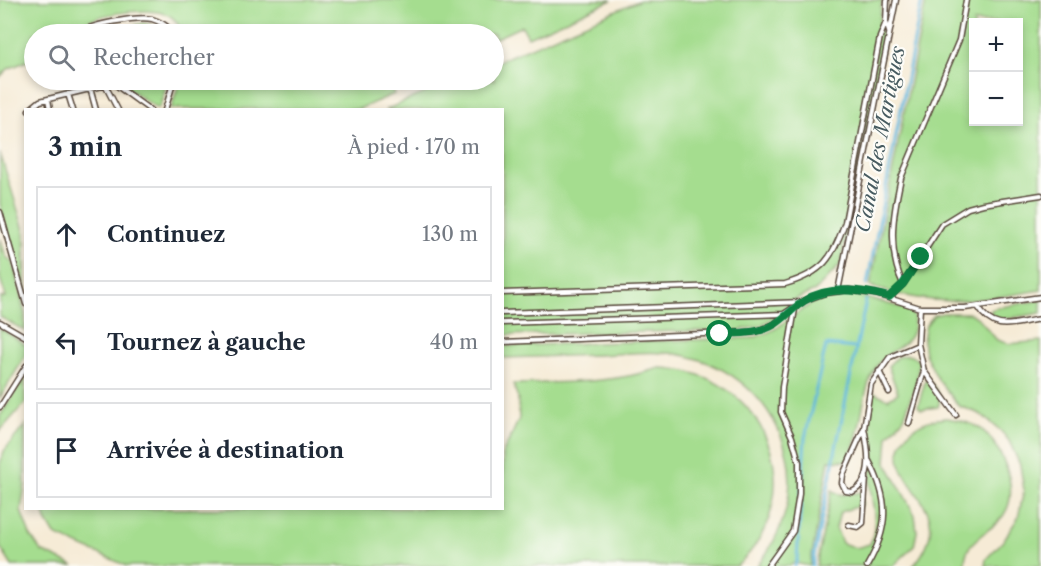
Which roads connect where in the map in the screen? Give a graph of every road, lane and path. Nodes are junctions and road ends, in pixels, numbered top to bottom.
1 (887, 0) edge
2 (896, 0) edge
3 (966, 0) edge
4 (886, 22) junction
5 (108, 24) edge
6 (166, 24) edge
7 (889, 33) junction
8 (81, 90) edge
9 (91, 90) edge
10 (108, 90) edge
11 (122, 90) edge
12 (171, 90) edge
13 (68, 93) junction
14 (48, 99) junction
15 (31, 108) edge
16 (50, 108) edge
17 (72, 108) edge
18 (95, 108) edge
19 (117, 108) edge
20 (147, 108) edge
21 (166, 108) edge
22 (1041, 195) edge
23 (0, 212) edge
24 (903, 284) junction
25 (838, 291) junction
26 (504, 293) edge
27 (24, 297) edge
28 (889, 297) junction
29 (1041, 297) edge
30 (803, 302) junction
31 (978, 307) junction
32 (795, 308) junction
33 (920, 308) junction
34 (504, 312) edge
35 (784, 314) junction
36 (1041, 319) edge
37 (0, 322) edge
38 (504, 323) edge
39 (24, 336) edge
40 (504, 342) edge
41 (918, 345) junction
42 (24, 369) edge
43 (879, 370) junction
44 (924, 371) junction
45 (889, 392) dead end
46 (0, 407) edge
47 (956, 415) dead end
48 (909, 423) dead end
49 (864, 428) junction
50 (868, 460) junction
51 (866, 475) junction
52 (849, 525) dead end
53 (768, 566) edge
54 (867, 566) edge

1 - 4 lane
2 - 7 lane
3 - 24 lane
4 - 7 lane
4 - 26 lane
5 - 6 lane
7 - 25 lane
8 - 13 lane
9 - 18 lane
10 - 19 lane
11 - 20 lane
12 - 21 lane
13 - 14 lane
13 - 17 lane
14 - 15 lane
14 - 16 lane
22 - 24 lane
23 - 27 lane
24 - 28 lane
25 - 28 lane
25 - 30 lane
28 - 33 lane
29 - 31 lane
30 - 32 lane
30 - 34 lane
31 - 33 lane
31 - 36 lane
32 - 35 lane
32 - 53 lane
33 - 41 lane
35 - 38 lane
35 - 40 lane
37 - 39 lane
41 - 43 lane
41 - 44 lane
42 - 46 lane
43 - 45 lane
43 - 49 lane
44 - 47 lane
44 - 48 lane
49 - 50 lane
49 - 51 lane
50 - 51 lane
50 - 54 lane
51 - 52 lane

